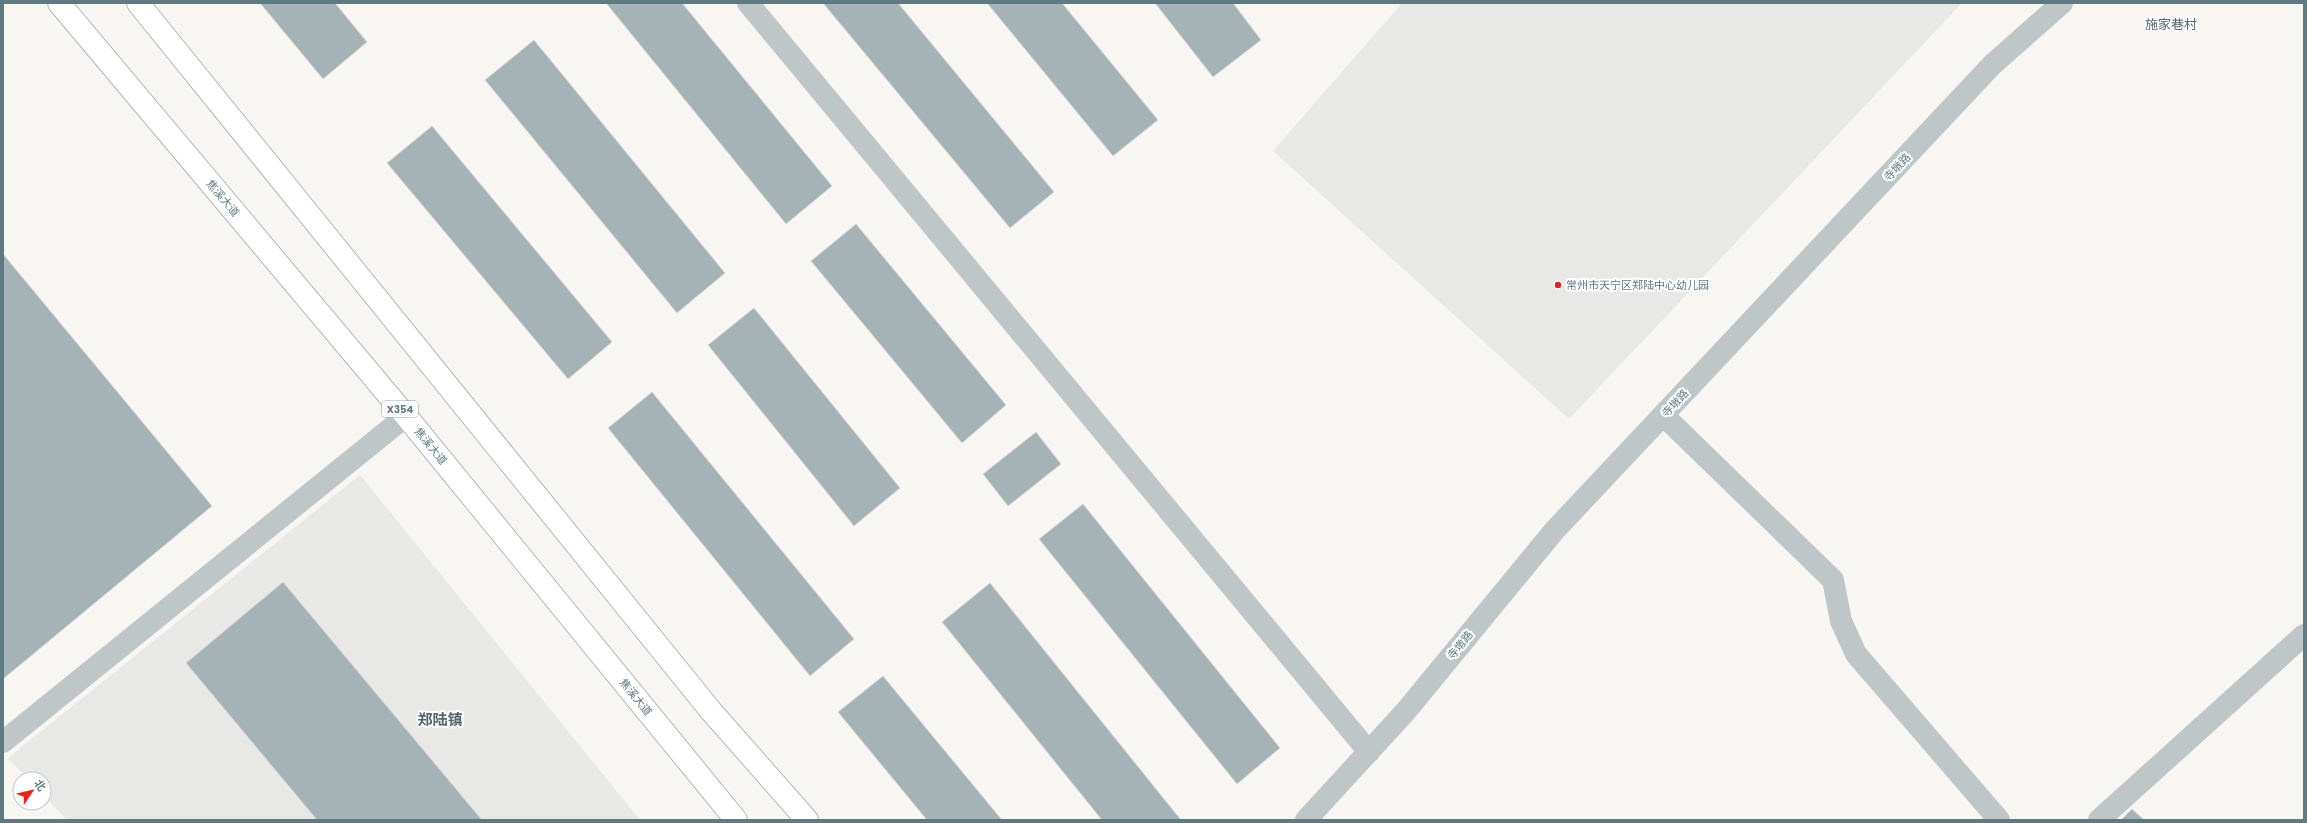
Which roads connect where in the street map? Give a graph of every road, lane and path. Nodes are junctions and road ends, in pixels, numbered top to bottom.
1 (59, 3) edge
2 (138, 3) edge
3 (748, 3) edge
4 (2062, 3) edge
5 (1663, 415) junction
6 (406, 416) junction
7 (2304, 635) edge
8 (3, 742) edge
9 (1369, 752) junction
10 (736, 820) edge
11 (806, 820) edge
12 (1306, 820) edge
13 (1999, 820) edge
14 (2099, 820) edge

1 - 6 main road, 焦溪大道 / X354
2 - 11 main road
3 - 9 street
4 - 5 street, 寺墩路
5 - 9 street, 寺墩路
5 - 13 street
6 - 8 street
6 - 10 main road, 焦溪大道 / X354
7 - 14 street
9 - 12 street, 寺墩路

